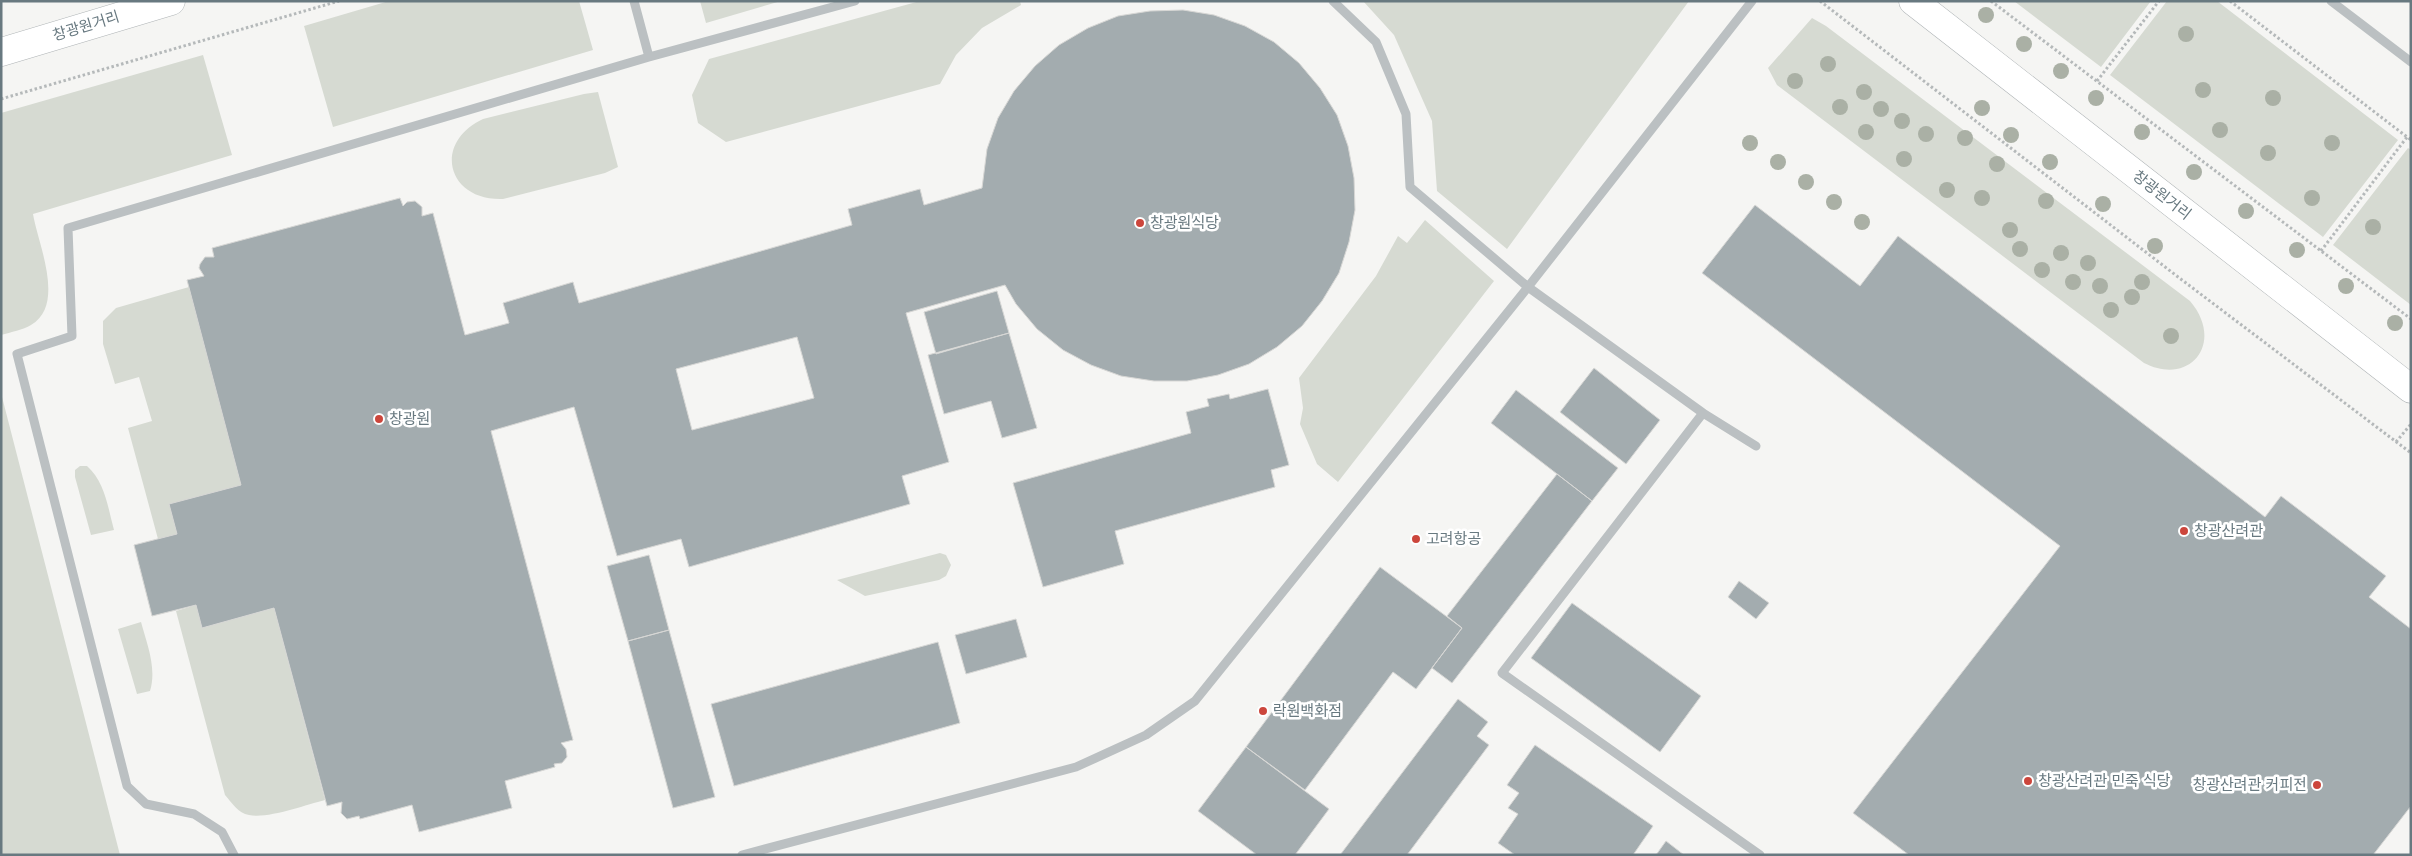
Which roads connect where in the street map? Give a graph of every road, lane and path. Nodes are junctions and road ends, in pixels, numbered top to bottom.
1 (171, 1) edge
2 (339, 1) edge
3 (634, 1) edge
4 (855, 1) edge
5 (1333, 1) edge
6 (1752, 1) edge
7 (1820, 1) edge
8 (1913, 1) edge
9 (1991, 1) edge
10 (2159, 1) edge
11 (2230, 1) edge
12 (2331, 1) edge
13 (1, 52) edge
14 (648, 57) junction
15 (2411, 62) edge
16 (2097, 81) junction
17 (1, 99) edge
18 (2409, 138) edge
19 (2321, 251) junction
20 (1528, 287) junction
21 (2411, 319) edge
22 (2411, 389) edge
23 (1703, 413) junction
24 (2411, 424) edge
25 (2396, 442) junction
26 (1756, 446) dead end
27 (2411, 453) edge
28 (234, 855) edge
29 (742, 855) edge
30 (1760, 855) edge

1 - 13 main road, 창광원거리
2 - 17 path
3 - 14 street
4 - 14 street
5 - 20 street
6 - 20 street
7 - 25 path
8 - 22 main road, 창광원거리
9 - 16 path
10 - 16 path
11 - 18 path
12 - 15 street
14 - 28 street
16 - 19 path
18 - 19 path
19 - 21 path
20 - 23 street
20 - 29 street
23 - 26 street
23 - 30 street
24 - 25 path
25 - 27 path

